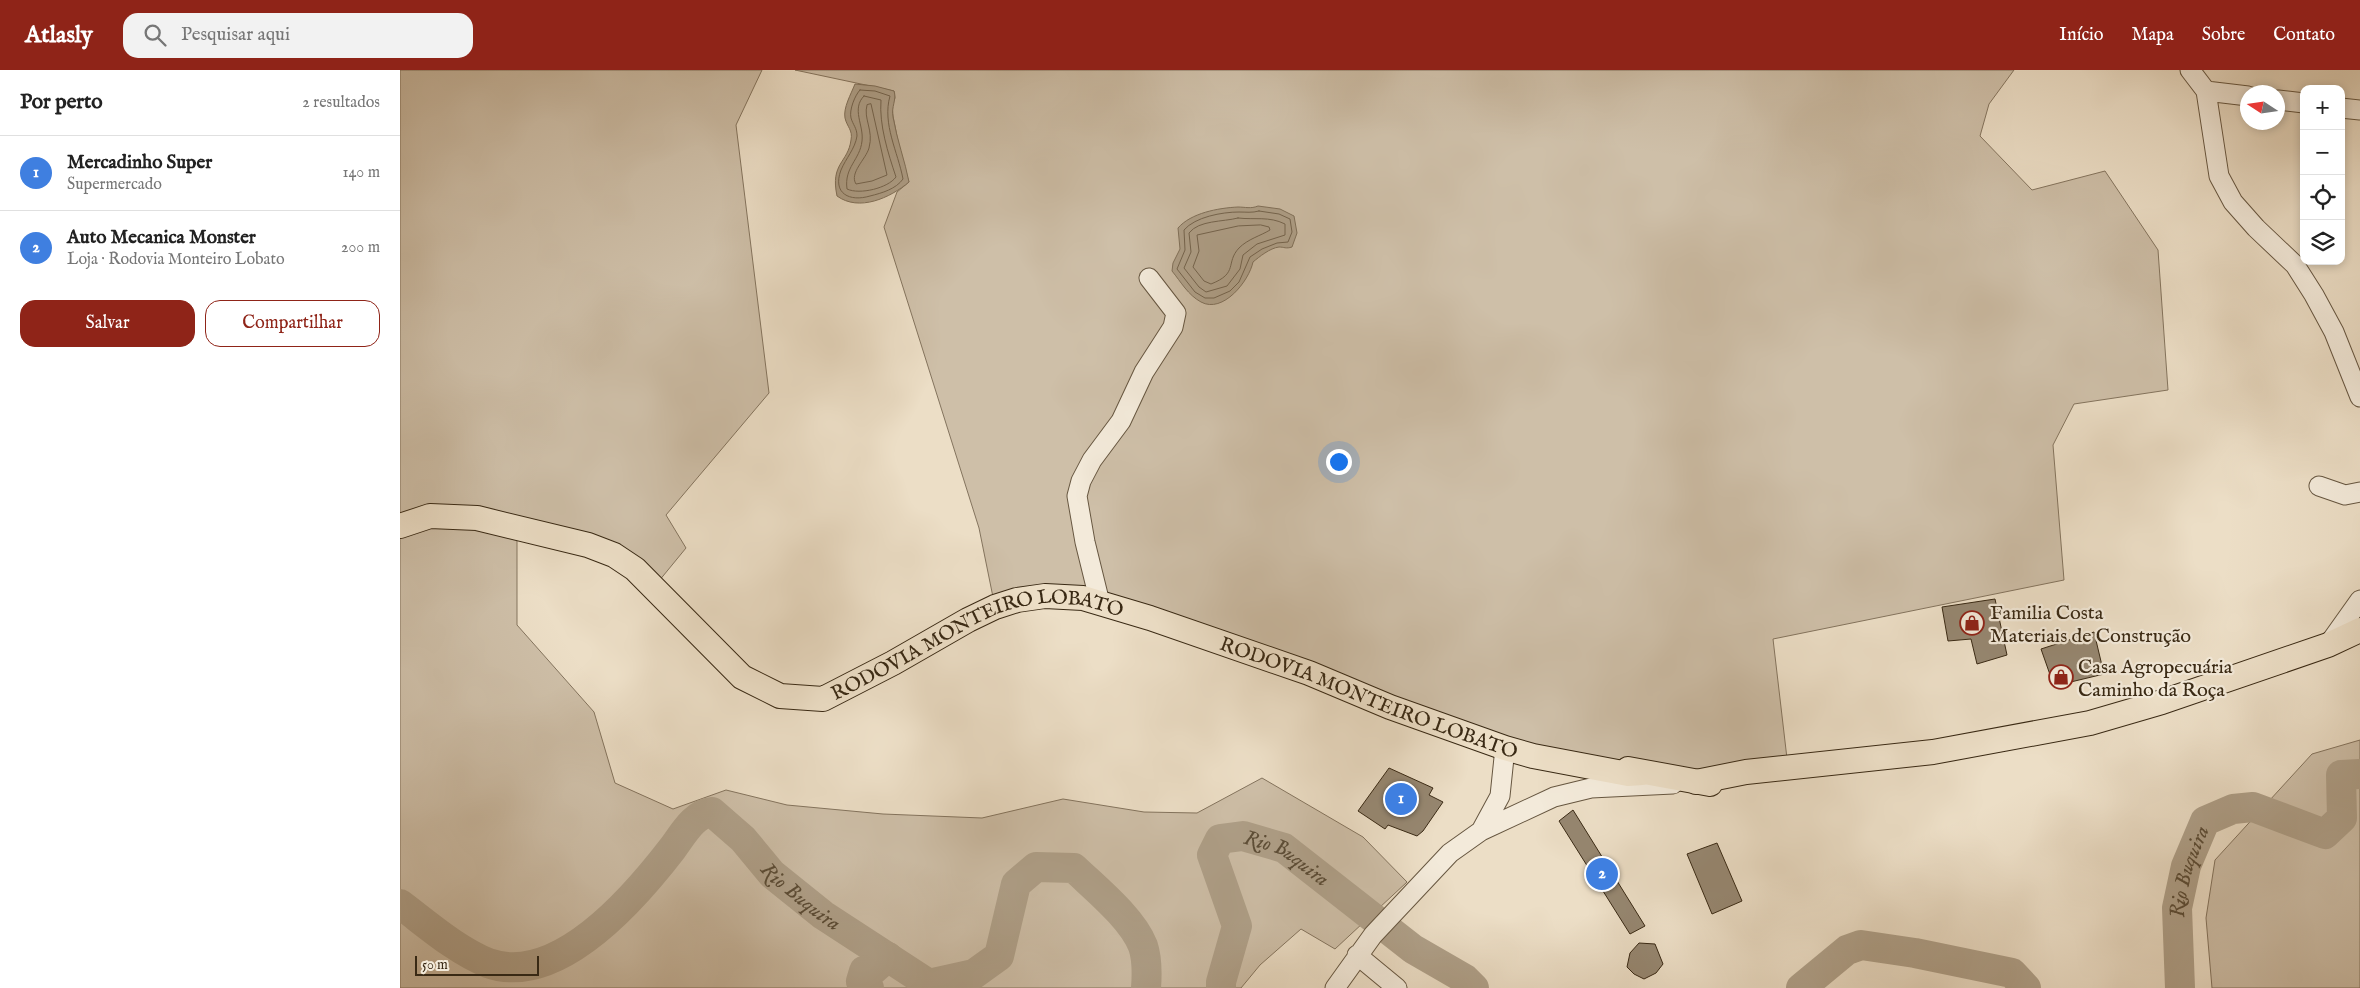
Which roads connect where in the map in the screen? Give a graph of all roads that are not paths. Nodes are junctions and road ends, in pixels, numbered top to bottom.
1 (2190, 70) edge
2 (2206, 91) junction
3 (2240, 95) edge
4 (2285, 101) edge
5 (2300, 103) edge
6 (2345, 108) edge
7 (2360, 110) edge
8 (1149, 278) dead end
9 (2360, 396) edge
10 (2319, 486) dead end
11 (2360, 492) edge
12 (400, 526) edge
13 (2360, 600) edge
14 (1100, 603) junction
15 (2360, 630) edge
16 (2328, 645) junction
17 (1505, 748) junction
18 (1696, 782) junction
19 (1481, 832) junction
20 (1357, 955) junction
21 (1335, 988) edge
22 (1397, 988) edge

1 - 2 street
2 - 3 street
2 - 9 street
4 - 5 street
6 - 7 street
8 - 14 street
10 - 11 street
12 - 14 main road, RODOVIA MONTEIRO LOBATO
13 - 16 street
14 - 17 main road, RODOVIA MONTEIRO LOBATO
15 - 16 main road, RODOVIA MONTEIRO LOBATO
16 - 18 main road, RODOVIA MONTEIRO LOBATO
17 - 18 main road, RODOVIA MONTEIRO LOBATO
17 - 19 street
18 - 19 street
19 - 20 street
20 - 21 street
20 - 22 street

